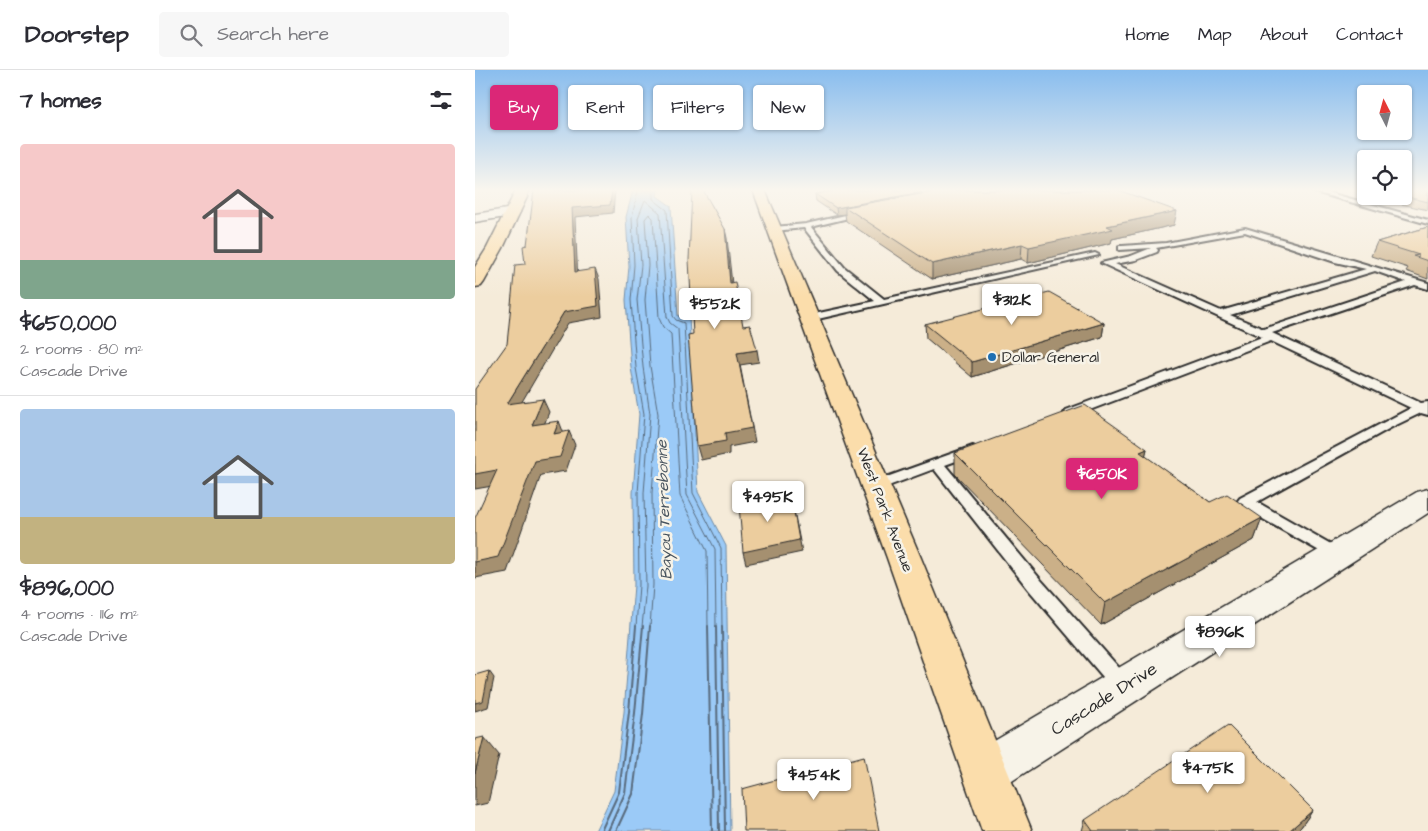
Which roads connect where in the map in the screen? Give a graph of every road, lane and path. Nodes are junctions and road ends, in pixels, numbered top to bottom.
1 (506, 226) edge
2 (773, 226) edge
3 (805, 226) joint
4 (774, 229) junction
5 (1166, 246) junction
6 (1123, 248) edge
7 (1095, 255) edge
8 (1064, 262) junction
9 (1108, 264) junction
10 (1375, 268) junction
11 (475, 282) edge
12 (1414, 282) junction
13 (1428, 286) edge
14 (882, 302) junction
15 (1221, 314) junction
16 (809, 318) junction
17 (1267, 335) junction
18 (1426, 408) edge
19 (1057, 418) edge
20 (988, 444) edge
21 (936, 463) junction
22 (875, 486) junction
23 (1428, 499) edge
24 (1337, 555) junction
25 (1124, 687) junction
26 (985, 772) junction
27 (1007, 831) edge

1 - 11 main road
2 - 4 main road, West Park Avenue
3 - 4 lane
3 - 14 lane
4 - 16 main road, West Park Avenue
5 - 6 lane
5 - 9 lane
5 - 10 lane
7 - 8 lane
8 - 9 lane
8 - 14 lane
9 - 15 lane
10 - 12 lane
10 - 15 lane
12 - 13 lane
12 - 17 lane
14 - 16 lane
15 - 17 lane
16 - 22 main road, West Park Avenue
17 - 18 lane
17 - 19 lane
18 - 24 lane
20 - 21 lane
21 - 22 lane
21 - 25 lane
22 - 26 main road, West Park Avenue
23 - 24 street, Cascade Drive
24 - 25 street, Cascade Drive
25 - 26 street, Cascade Drive
26 - 27 main road, West Park Avenue

